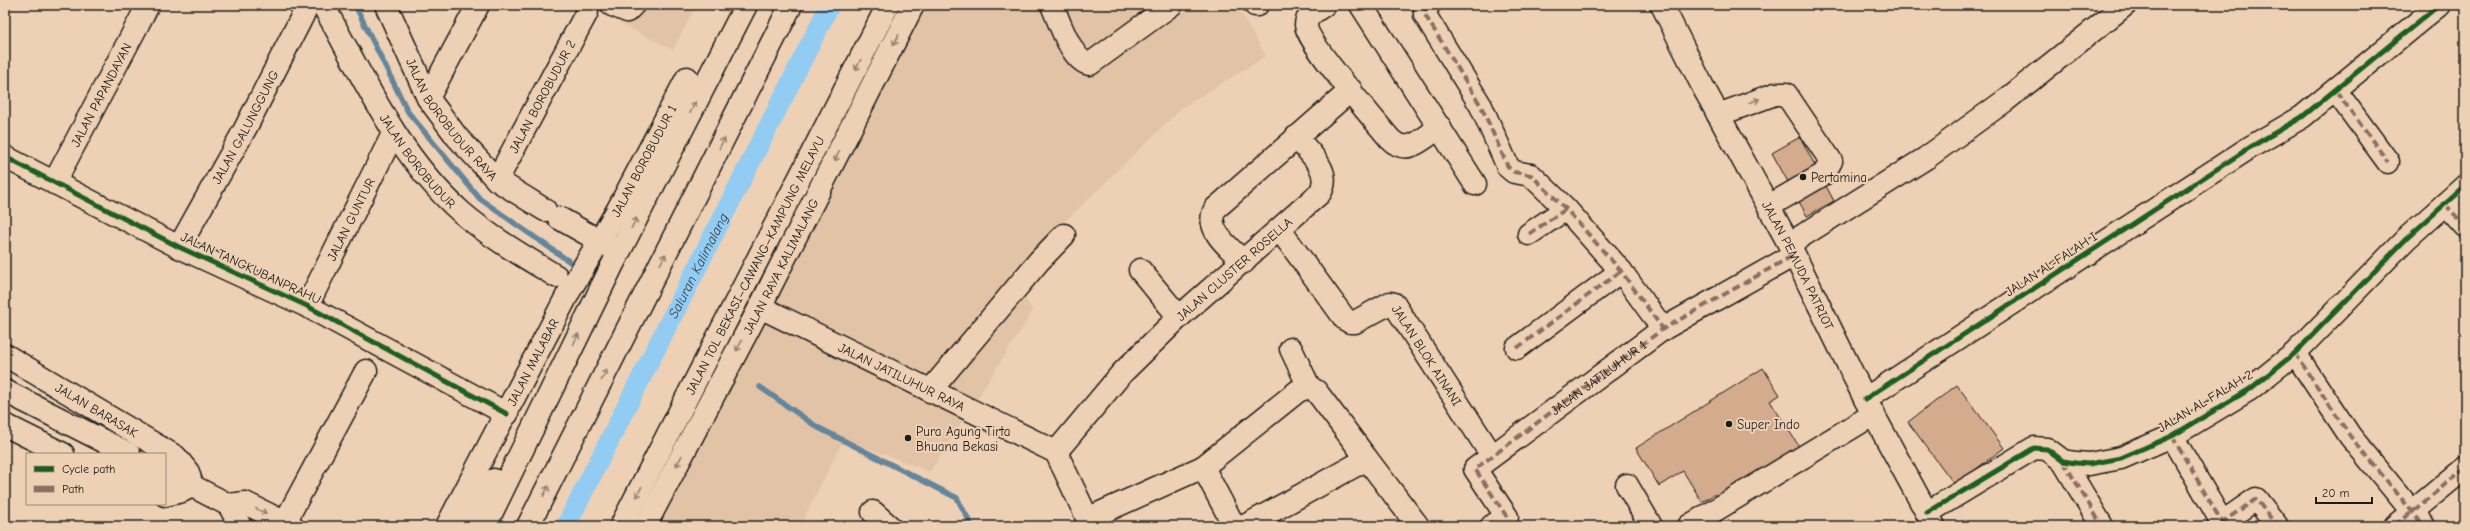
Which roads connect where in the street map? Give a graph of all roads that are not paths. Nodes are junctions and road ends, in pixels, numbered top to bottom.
1 (148, 5) edge
2 (308, 5) edge
3 (323, 5) edge
4 (386, 5) edge
5 (478, 5) edge
6 (612, 5) edge
7 (633, 5) edge
8 (746, 5) edge
9 (791, 5) edge
10 (888, 5) edge
11 (913, 5) edge
12 (1052, 5) edge
13 (1171, 5) edge
14 (1324, 5) edge
15 (1360, 5) edge
16 (1429, 5) edge
17 (1662, 5) edge
18 (2125, 5) edge
19 (2439, 5) edge
20 (587, 12) dead end
21 (687, 78) dead end
22 (1351, 90) junction
23 (2336, 91) junction
24 (428, 98) junction
25 (1718, 115) junction
26 (1440, 127) junction
27 (394, 132) junction
28 (1296, 137) junction
29 (5, 157) edge
30 (2388, 162) dead end
31 (497, 180) junction
32 (54, 184) junction
33 (1475, 184) dead end
34 (2465, 186) edge
35 (2445, 204) junction
36 (1769, 206) junction
37 (1566, 209) junction
38 (2465, 226) edge
39 (1280, 230) junction
40 (1529, 234) dead end
41 (1064, 235) dead end
42 (599, 242) junction
43 (179, 247) junction
44 (1792, 250) junction
45 (619, 251) junction
46 (1244, 262) junction
47 (1140, 270) dead end
48 (1621, 271) junction
49 (556, 276) dead end
50 (307, 306) junction
51 (760, 308) junction
52 (1179, 318) junction
53 (1663, 329) junction
54 (1517, 348) dead end
55 (1291, 349) dead end
56 (2295, 353) junction
57 (5, 355) edge
58 (366, 371) dead end
59 (1309, 387) junction
60 (5, 391) edge
61 (930, 391) junction
62 (546, 399) junction
63 (1869, 407) junction
64 (503, 421) junction
65 (5, 425) edge
66 (2172, 436) junction
67 (520, 440) junction
68 (1485, 445) dead end
69 (1056, 452) junction
70 (61, 453) edge
71 (127, 453) edge
72 (1367, 460) junction
73 (2063, 461) junction
74 (1203, 467) junction
75 (2465, 468) edge
76 (166, 473) edge
77 (1627, 485) dead end
78 (192, 486) junction
79 (166, 495) edge
80 (229, 505) junction
81 (2418, 518) edge
82 (1718, 519) edge
83 (1930, 520) edge
84 (1089, 522) edge
85 (289, 524) edge
86 (240, 526) edge
87 (447, 526) edge
88 (465, 526) edge
89 (485, 526) edge
90 (528, 526) edge
91 (621, 526) edge
92 (645, 526) edge
93 (1234, 526) edge
94 (1245, 526) edge
95 (1418, 526) edge
96 (1492, 526) edge
97 (1651, 526) edge
98 (1690, 526) edge
99 (2102, 526) edge
100 (2277, 526) edge
101 (2394, 526) edge

1 - 32 main road, JALAN PAPANDAYAN
2 - 43 main road, JALAN GALUNGGUNG
3 - 27 main road, JALAN BOROBUDUR
4 - 24 main road, JALAN BOROBUDUR RAYA
5 - 24 main road
6 - 7 main road
45 -> 8 main road
90 -> 9 main road
10 -> 91 main road, JALAN TOL BEKASI–CAWANG–KAMPUNG MELAYU
11 -> 51 main road, JALAN RAYA KALIMALANG
12 - 13 main road
14 - 22 main road
15 - 26 main road
16 - 37 main road
17 - 25 main road, JALAN PEMUDA PATRIOT
18 - 44 main road, JALAN JATILUHUR 1
19 - 23 main road, JALAN AL-FALAH I
20 - 31 main road, JALAN BOROBUDUR 2
21 - 42 main road, JALAN BOROBUDUR 1
22 - 26 main road
22 - 28 main road
23 - 30 main road
23 - 63 main road, JALAN AL-FALAH I
24 - 31 main road, JALAN BOROBUDUR RAYA
25 - 36 main road, JALAN PEMUDA PATRIOT
25 -> 36 main road
26 - 33 main road
27 - 49 main road, JALAN BOROBUDUR
27 - 50 main road, JALAN GUNTUR
28 - 39 main road, JALAN CLUSTER ROSELLA
28 - 46 main road
29 - 32 main road, JALAN TANGKUBANPRAHU
31 - 42 main road, JALAN BOROBUDUR RAYA
32 - 43 main road, JALAN TANGKUBANPRAHU
34 - 35 main road, JALAN AL FALAH 2
35 - 38 main road
35 - 56 main road, JALAN AL FALAH 2
36 - 44 main road, JALAN PEMUDA PATRIOT
37 - 40 main road
37 - 48 main road
39 - 46 main road, JALAN CLUSTER ROSELLA
39 - 68 main road, JALAN BLOK AINANI
41 - 61 main road
42 - 45 main road, JALAN BOROBUDUR RAYA
42 - 64 main road, JALAN MALABAR
43 - 50 main road, JALAN TANGKUBANPRAHU
44 - 53 main road, JALAN JATILUHUR 1
44 - 63 main road, JALAN PEMUDA PATRIOT
62 -> 45 main road
46 - 52 main road, JALAN CLUSTER ROSELLA
47 - 52 main road
48 - 53 main road
48 - 54 main road
50 - 64 main road, JALAN TANGKUBANPRAHU
51 - 61 main road, JALAN JATILUHUR RAYA
51 -> 92 main road, JALAN RAYA KALIMALANG
52 - 69 main road, JALAN CLUSTER ROSELLA
53 - 96 main road, JALAN JATILUHUR 1
55 - 59 main road
56 - 66 main road, JALAN AL FALAH 2
56 - 81 main road
57 - 78 main road, JALAN BARASAK
58 - 85 main road
59 - 72 main road
59 - 74 main road
60 - 71 main road
61 - 69 main road, JALAN JATILUHUR RAYA
62 - 67 main road
62 - 89 main road
63 - 82 main road, JALAN AL-FALAH I
63 - 83 main road, JALAN PEMUDA PATRIOT
64 - 67 main road, JALAN TANGKUBANPRAHU
64 - 87 main road, JALAN MALABAR
65 - 70 main road
66 - 73 main road, JALAN AL FALAH 2
66 - 100 main road
67 - 88 main road
69 - 84 main road
72 - 94 main road
72 - 95 main road
73 - 83 main road
73 - 99 main road
74 - 84 main road
74 - 93 main road
75 - 81 main road
76 - 78 main road
77 - 97 main road
78 - 79 main road
78 - 80 main road
80 -> 85 main road
80 - 86 main road
81 - 101 main road
82 - 98 main road, JALAN AL-FALAH I

